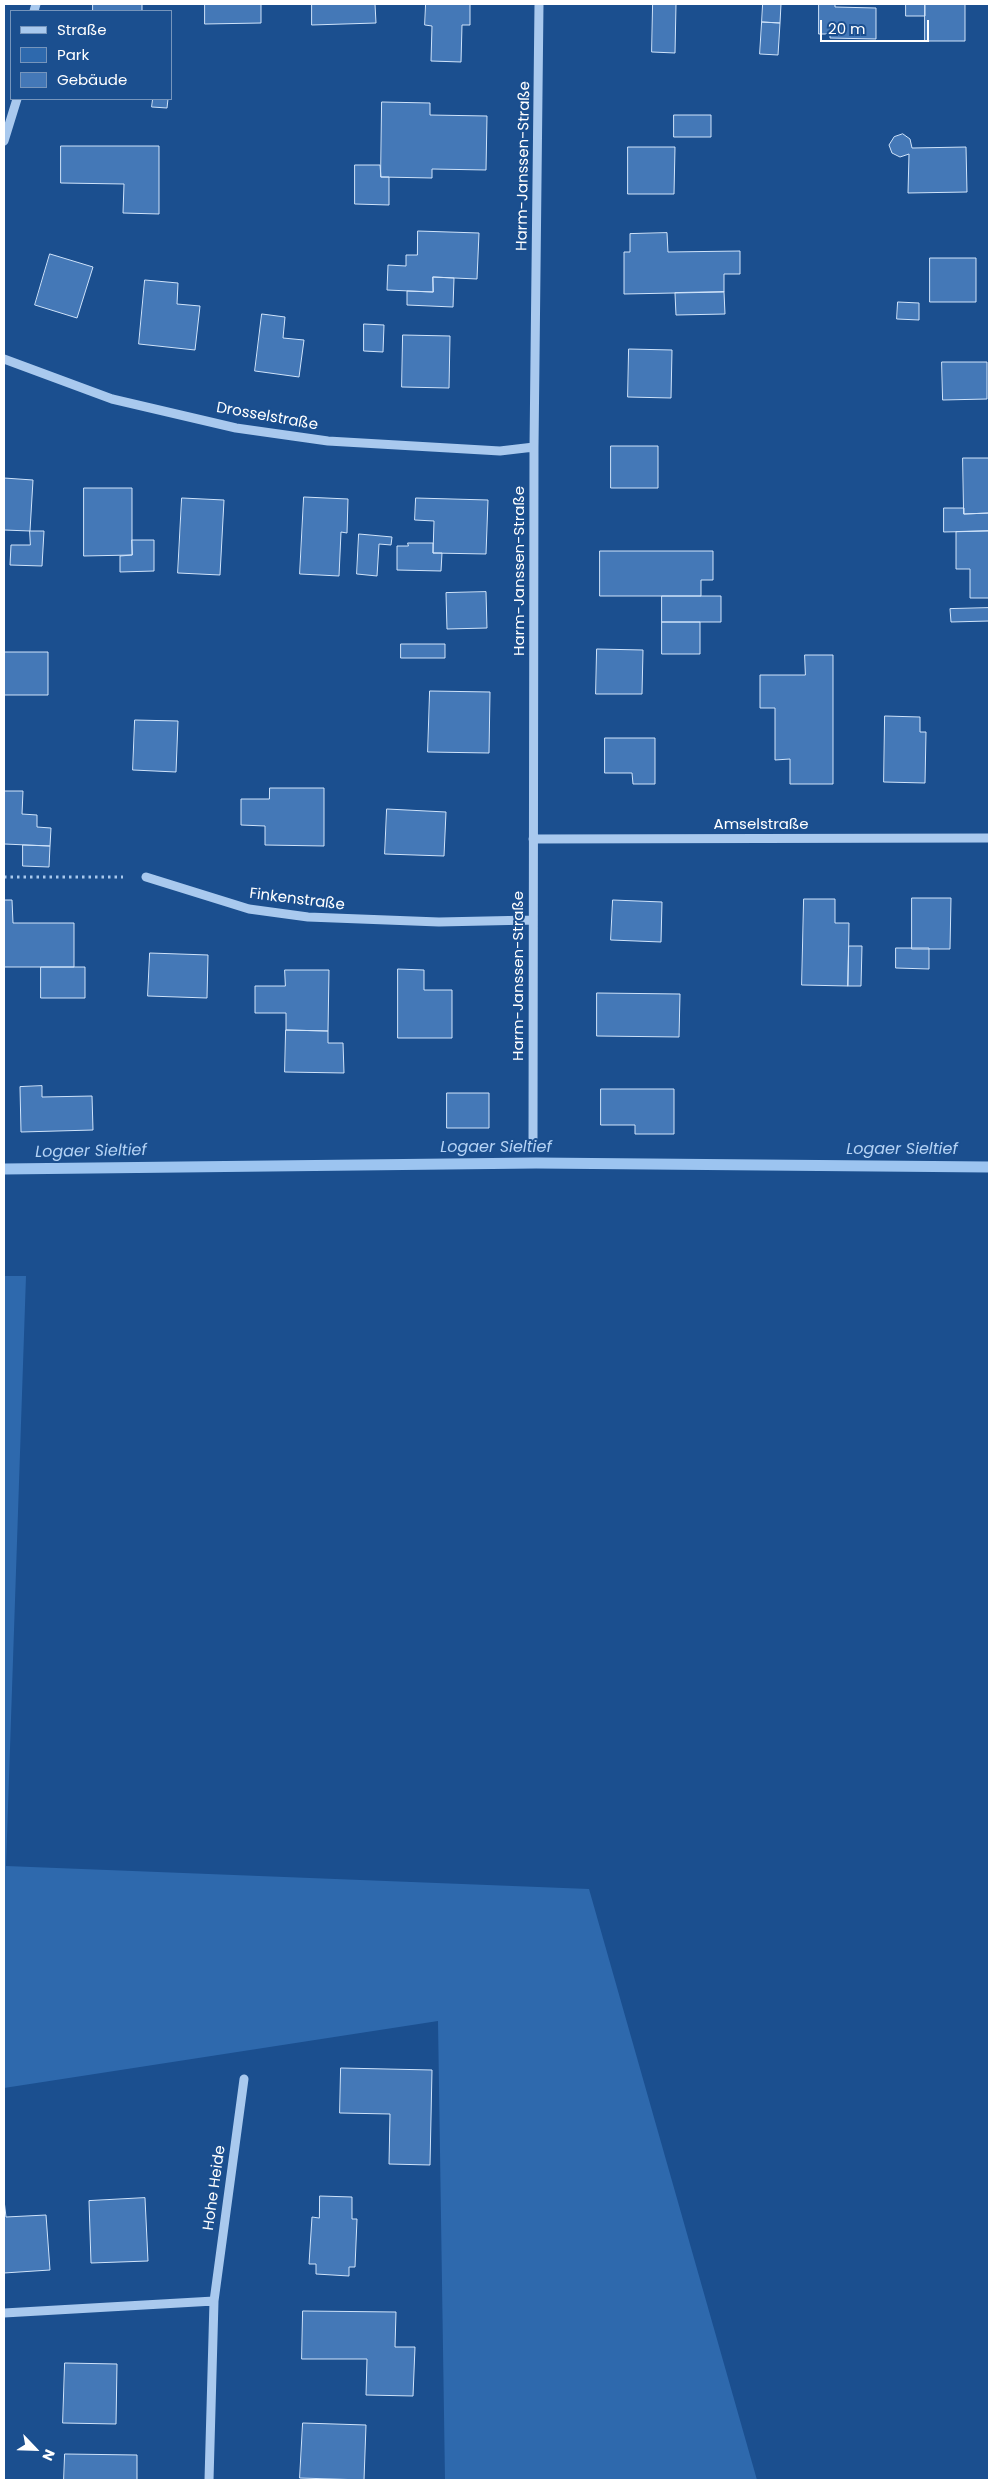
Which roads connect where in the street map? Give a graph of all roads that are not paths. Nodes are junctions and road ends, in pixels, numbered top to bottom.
1 (539, 4) edge
2 (17, 100) edge
3 (4, 141) edge
4 (4, 359) edge
5 (534, 447) junction
6 (989, 838) edge
7 (533, 839) junction
8 (146, 877) road end
9 (532, 920) junction
10 (533, 1138) dead end
11 (244, 2079) dead end
12 (214, 2301) junction
13 (4, 2313) edge
14 (208, 2480) edge

1 - 5 street, Harm-Janssen-Straße
2 - 3 street
4 - 5 street, Drosselstraße
5 - 7 street, Harm-Janssen-Straße
6 - 7 street, Amselstraße
7 - 9 street, Harm-Janssen-Straße
8 - 9 street, Finkenstraße
9 - 10 street, Harm-Janssen-Straße
11 - 12 street, Hohe Heide
12 - 13 street
12 - 14 street, Hohe Heide

